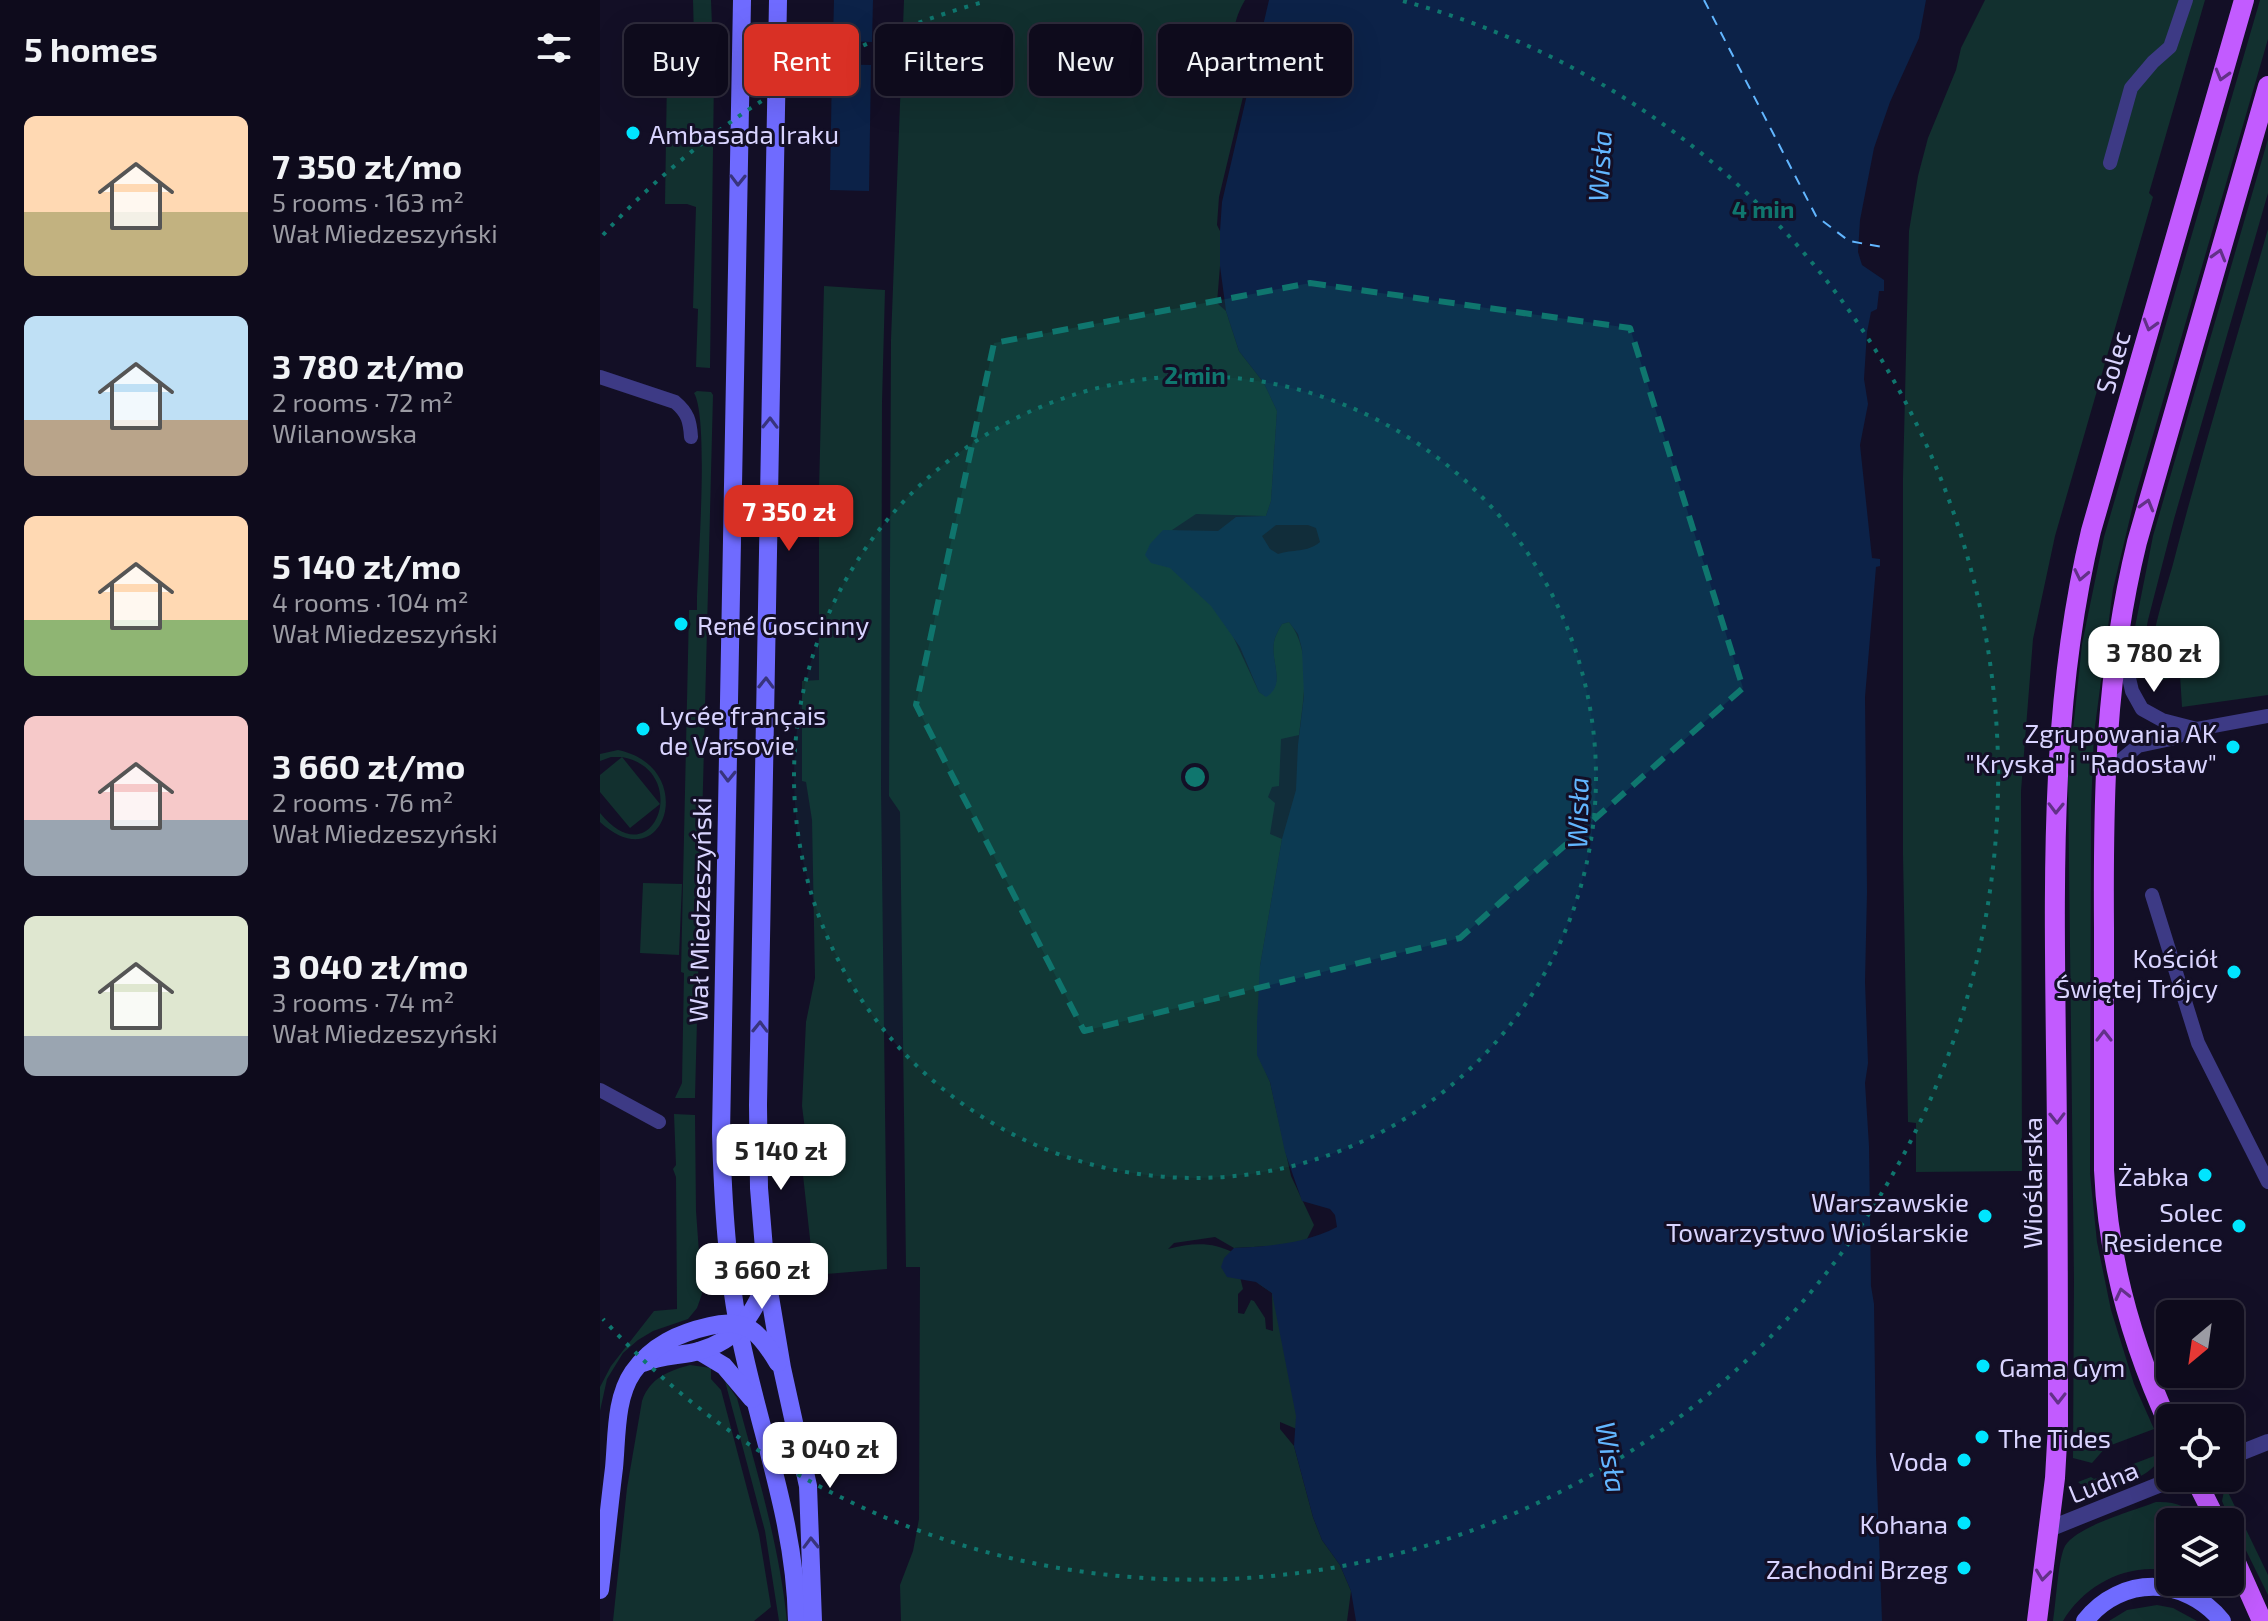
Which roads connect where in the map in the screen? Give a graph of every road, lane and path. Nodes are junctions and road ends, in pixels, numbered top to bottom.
1 (742, 0) edge
2 (778, 0) edge
3 (2186, 0) edge
4 (2244, 0) edge
5 (2268, 86) edge
6 (2110, 163) dead end
7 (600, 377) edge
8 (691, 437) dead end
9 (2115, 664) junction
10 (2268, 716) edge
11 (2197, 729) junction
12 (2058, 744) joint
13 (2104, 774) junction
14 (2152, 895) dead end
15 (601, 1093) edge
16 (659, 1122) dead end
17 (2268, 1182) edge
18 (767, 1281) junction
19 (732, 1285) junction
20 (709, 1326) junction
21 (741, 1326) junction
22 (693, 1352) junction
23 (641, 1364) junction
24 (782, 1368) junction
25 (2159, 1404) edge
26 (757, 1407) junction
27 (2268, 1442) edge
28 (2244, 1451) edge
29 (2156, 1486) edge
30 (2049, 1529) junction
31 (2244, 1580) edge
32 (600, 1590) edge
33 (797, 1621) edge
34 (813, 1621) edge
35 (2037, 1621) edge
36 (2085, 1621) edge
37 (2222, 1621) edge
38 (2262, 1621) edge

1 -> 19 main road, Wał Miedzeszyński
18 -> 2 main road
3 - 6 street
4 -> 12 main road, Solec
9 -> 5 main road
7 - 8 street
9 - 11 street
9 - 13 main road
10 - 11 street
11 - 13 street
12 -> 30 main road, Wioślarska
25 -> 13 main road
14 - 17 street
15 - 16 street
18 - 21 main road
18 - 24 main road
19 - 20 main road
19 - 21 main road, Wał Miedzeszyński
20 - 21 main road
20 - 23 main road
21 - 22 main road
21 - 24 main road
21 - 26 main road, Wał Miedzeszyński
22 - 23 main road
22 - 26 main road
23 - 32 main road
34 -> 24 main road
26 - 33 main road, Wał Miedzeszyński
27 - 28 street
29 - 30 street, Ludna
30 -> 35 main road, Wioślarska
31 - 38 main road
36 - 37 main road

